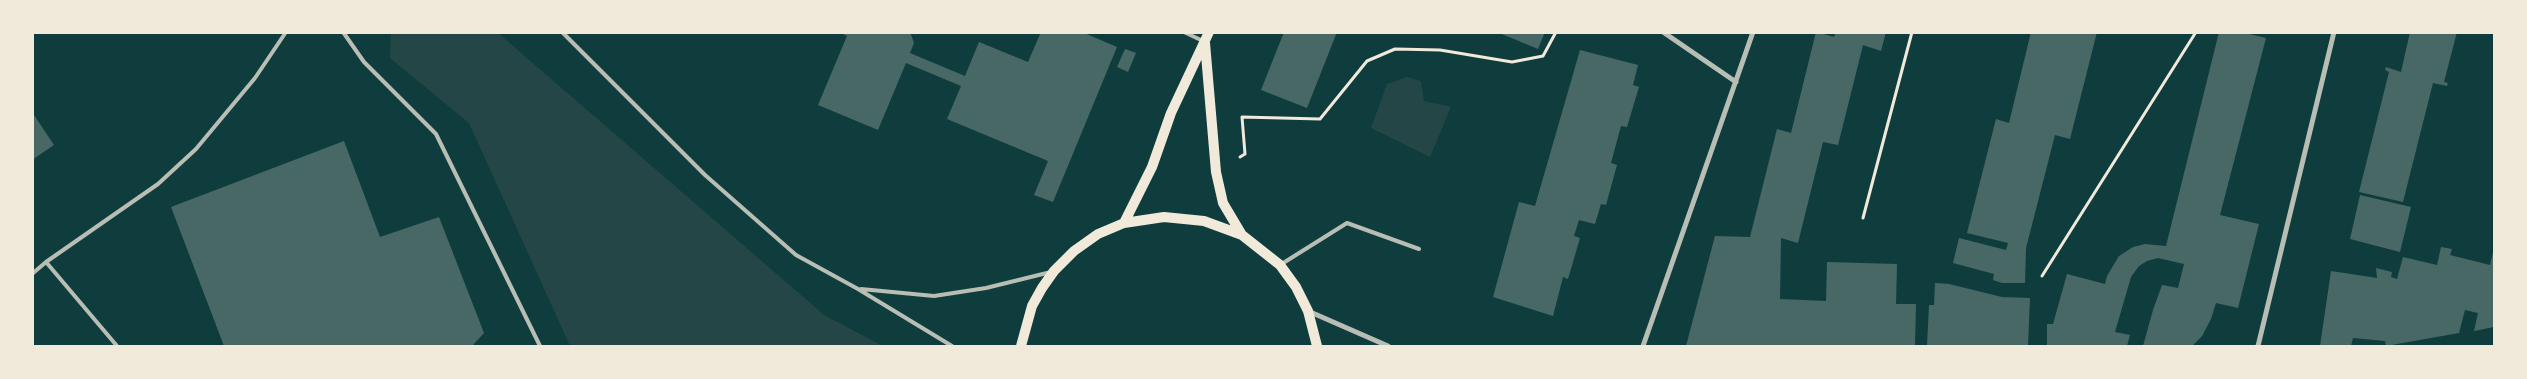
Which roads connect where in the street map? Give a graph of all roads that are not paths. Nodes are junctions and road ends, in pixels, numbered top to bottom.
1 (286, 32) edge
2 (343, 32) edge
3 (562, 32) edge
4 (1184, 32) edge
5 (1663, 32) edge
6 (1753, 32) edge
7 (2334, 32) edge
8 (1207, 37) edge
9 (1736, 82) junction
10 (1124, 223) junction
11 (1242, 235) junction
12 (1419, 249) dead end
13 (46, 262) junction
14 (1280, 265) junction
15 (1054, 271) junction
16 (32, 274) edge
17 (858, 289) junction
18 (1308, 311) junction
19 (117, 346) edge
20 (540, 346) edge
21 (952, 346) edge
22 (1021, 346) edge
23 (1317, 346) edge
24 (1388, 346) edge
25 (1643, 346) edge
26 (2258, 346) edge

1 - 13 lane
2 - 20 lane
3 - 17 lane
4 - 8 lane
5 - 9 street
6 - 9 street
7 - 26 street
8 - 10 main road
8 - 11 main road
9 - 25 street
10 - 11 main road
10 - 15 main road
11 - 14 main road
12 - 14 lane
13 - 16 lane
13 - 19 lane
14 - 18 main road
15 - 17 lane
15 - 22 main road
17 - 21 lane
18 - 23 main road
18 - 24 street

